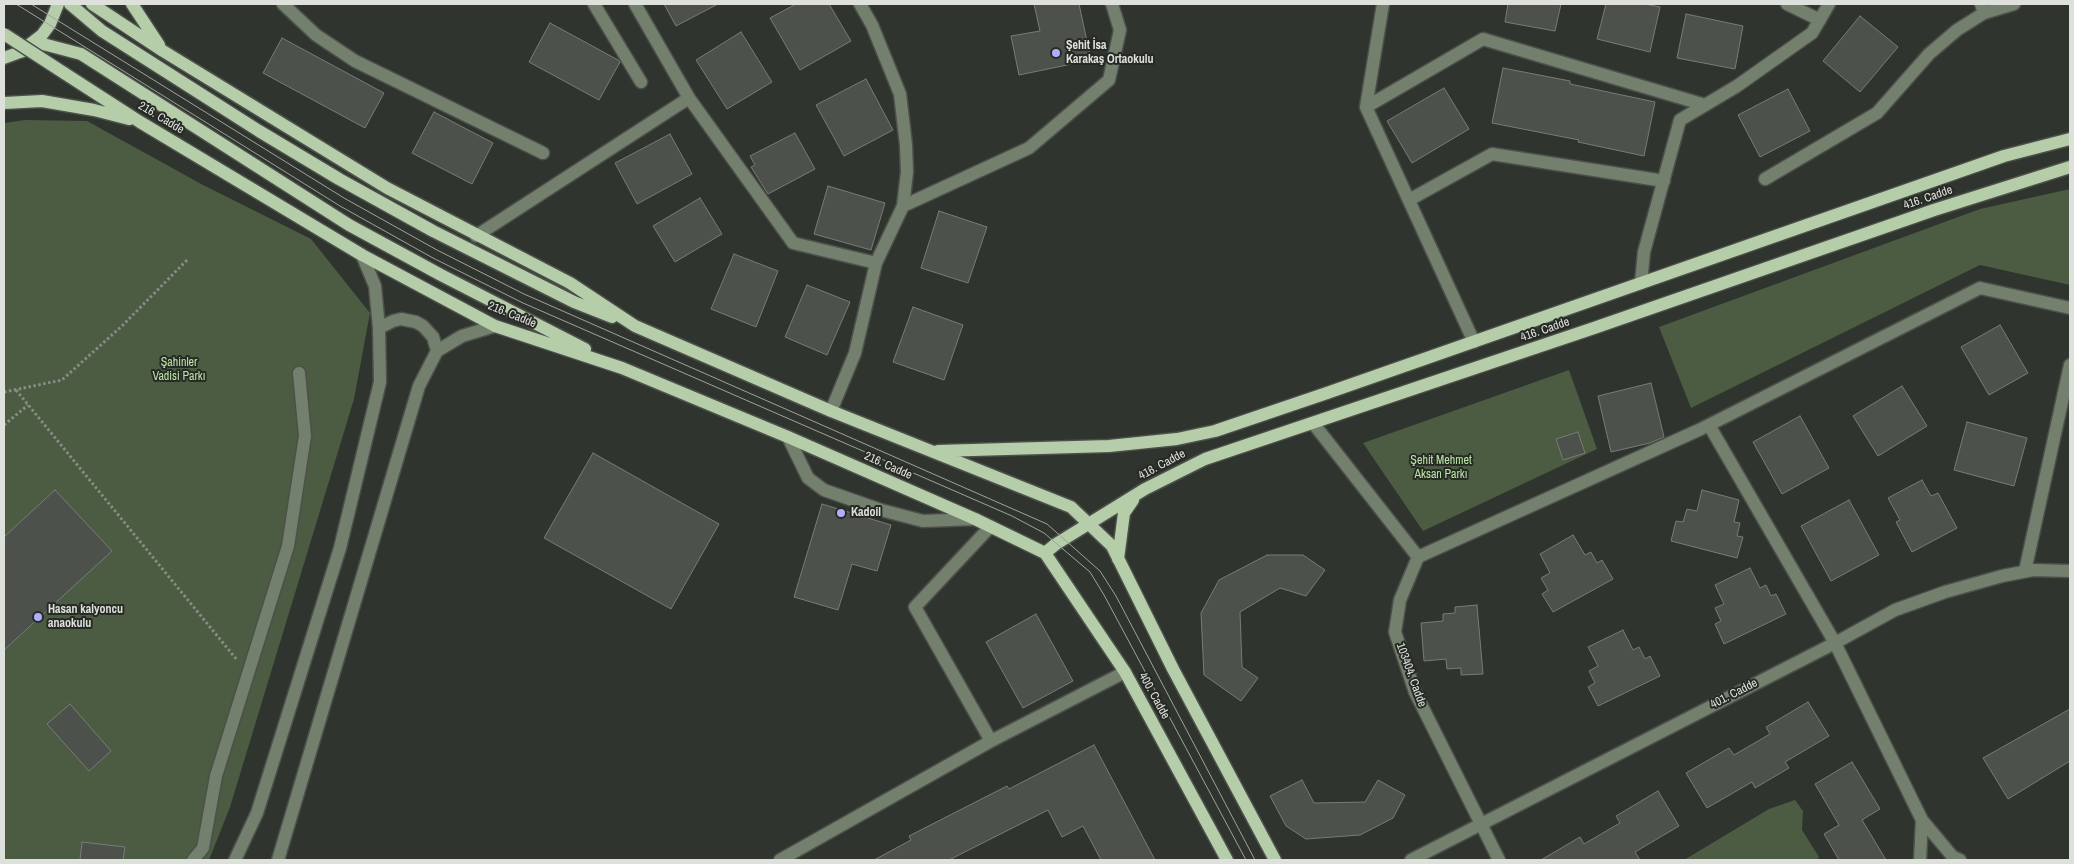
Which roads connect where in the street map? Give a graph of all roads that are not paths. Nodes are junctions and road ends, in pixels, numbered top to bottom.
1 (58, 4) edge
2 (70, 4) edge
3 (92, 4) edge
4 (132, 4) edge
5 (284, 4) edge
6 (594, 4) edge
7 (636, 4) edge
8 (860, 4) edge
9 (1112, 4) edge
10 (1384, 4) edge
11 (1787, 4) edge
12 (1829, 4) edge
13 (2014, 4) edge
14 (1982, 8) edge
15 (1820, 20) junction
16 (4, 34) edge
17 (163, 51) junction
18 (20, 52) junction
19 (4, 58) edge
20 (641, 82) dead end
21 (689, 98) junction
22 (4, 102) edge
23 (1705, 105) junction
24 (1366, 107) junction
25 (140, 122) junction
26 (2070, 139) edge
27 (543, 153) dead end
28 (2070, 167) edge
29 (1765, 179) dead end
30 (1664, 181) junction
31 (1409, 200) junction
32 (903, 206) junction
33 (476, 236) junction
34 (362, 255) junction
35 (876, 263) junction
36 (1642, 283) junction
37 (2070, 308) edge
38 (495, 326) junction
39 (635, 326) junction
40 (379, 328) junction
41 (1474, 342) junction
42 (437, 351) junction
43 (2070, 365) edge
44 (622, 368) junction
45 (299, 373) dead end
46 (831, 411) junction
47 (1313, 423) junction
48 (1709, 425) junction
49 (788, 437) junction
50 (933, 451) junction
51 (1145, 489) junction
52 (975, 519) junction
53 (1090, 525) junction
54 (990, 527) junction
55 (1044, 553) junction
56 (1418, 557) junction
57 (1118, 559) junction
58 (2026, 571) junction
59 (2070, 571) edge
60 (1835, 643) junction
61 (1125, 672) junction
62 (991, 741) junction
63 (1922, 820) junction
64 (1480, 824) junction
65 (193, 860) edge
66 (235, 860) edge
67 (278, 860) edge
68 (780, 860) edge
69 (1227, 860) edge
70 (1275, 860) edge
71 (1411, 860) edge
72 (1499, 860) edge
73 (1920, 860) edge
74 (1960, 860) edge

1 - 18 main road
2 - 39 main road
3 - 17 main road
4 - 17 main road
5 - 27 street
6 - 20 street
7 - 21 street
8 - 32 street
9 - 32 street
10 - 24 street
11 - 15 street
12 - 15 street
13 - 14 street
14 - 29 street
15 - 23 street
16 - 25 main road, 216. Cadde, bridge
17 - 33 main road
18 - 19 main road
18 - 44 main road
21 - 33 street
21 - 35 street
22 - 25 main road
23 - 24 street
23 - 30 street
24 - 31 street
25 - 34 main road, 216. Cadde
26 - 36 main road
28 - 47 main road, 416. Cadde
30 - 31 street
30 - 36 street
31 - 41 street
32 - 35 street
33 - 39 main road
34 - 38 main road, 216. Cadde
34 - 40 street
35 - 46 street
36 - 41 main road
37 - 48 street
38 - 42 street
38 - 44 main road, 216. Cadde
39 - 46 main road
40 - 42 street
40 - 66 street
41 - 50 main road
42 - 67 street
43 - 58 street
44 - 49 main road, 216. Cadde
45 - 65 street
46 - 50 main road
47 - 51 main road, 416. Cadde
47 - 56 street
48 - 56 street
48 - 60 street
49 - 52 main road, 216. Cadde
49 - 52 street
50 - 53 main road
51 - 53 main road, 416. Cadde
51 - 57 main road
52 - 54 main road, 216. Cadde
53 - 55 main road, 416. Cadde
53 - 57 main road
54 - 55 main road, 216. Cadde
54 - 62 street
55 - 61 main road, 400. Cadde
56 - 64 street, 103404. Cadde
57 - 70 main road
58 - 59 street, 401. Cadde
58 - 60 street, 401. Cadde
60 - 63 street
60 - 64 street, 401. Cadde
61 - 62 street
61 - 69 main road, 400. Cadde
62 - 68 street
63 - 73 street
63 - 74 street
64 - 71 street, 401. Cadde
64 - 72 street, 103404. Cadde

